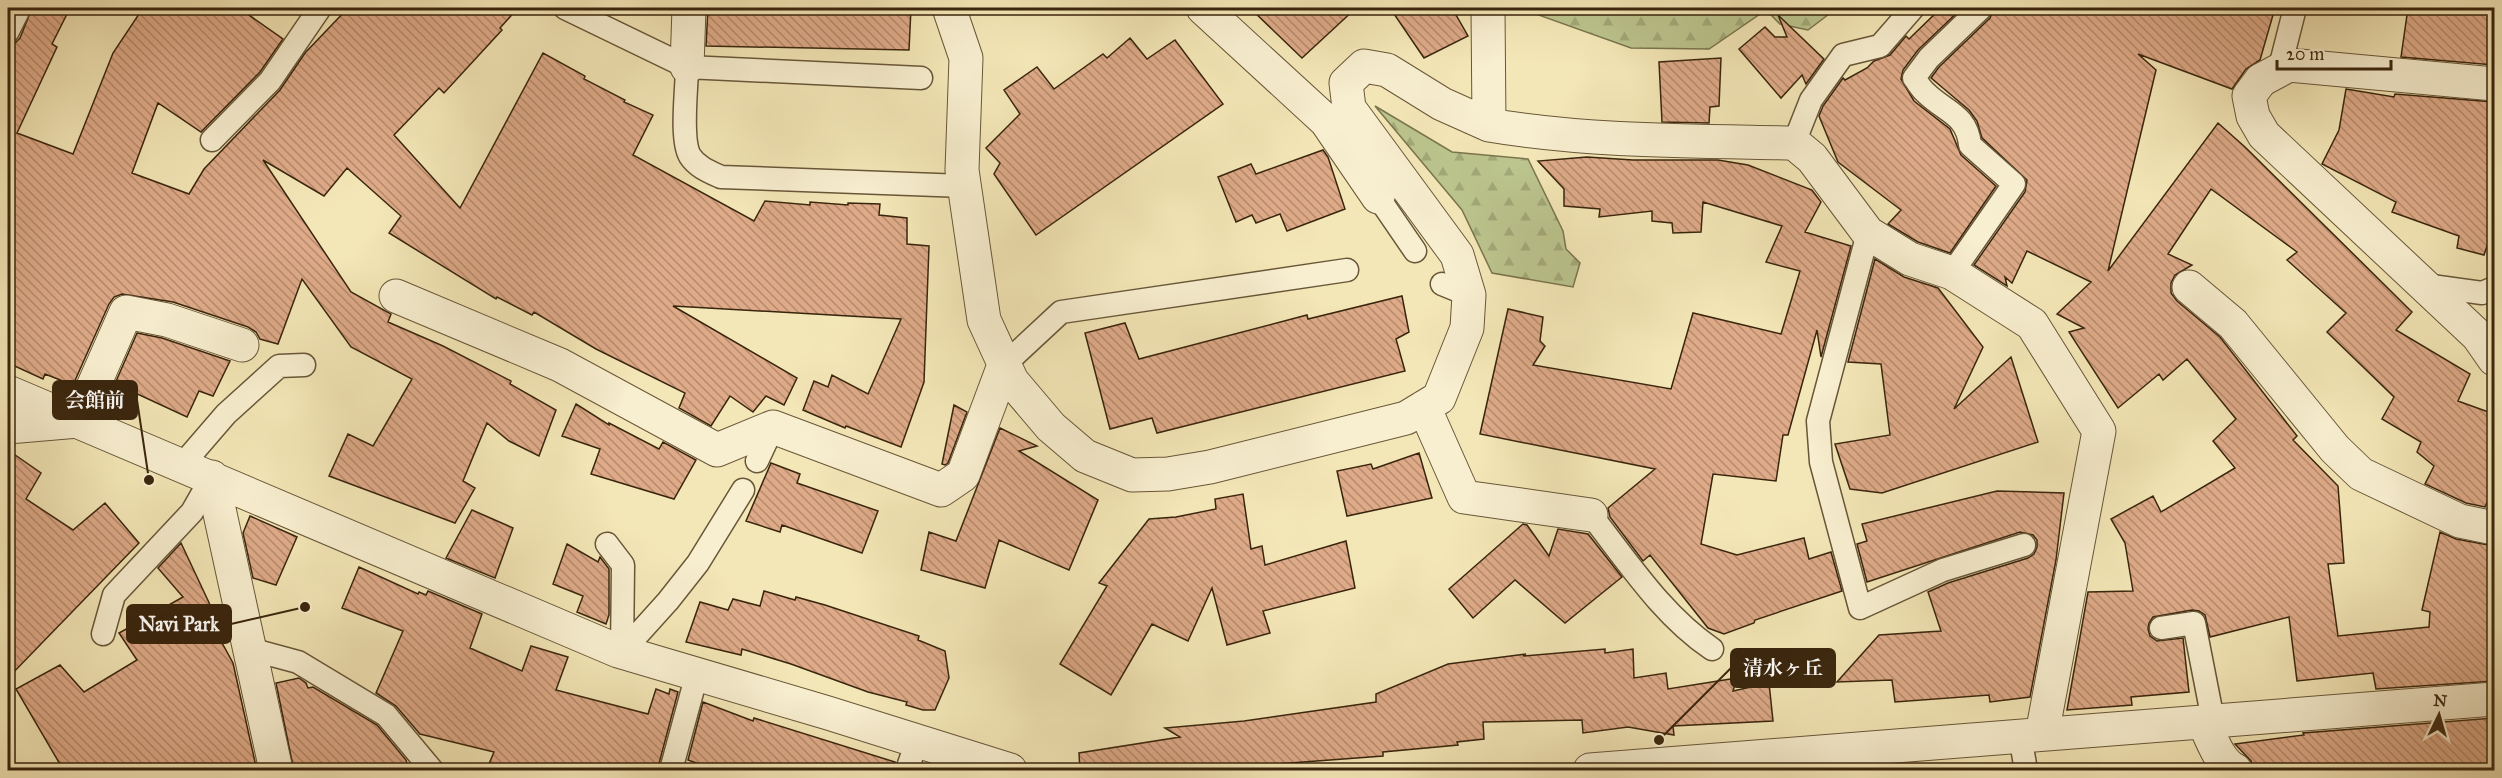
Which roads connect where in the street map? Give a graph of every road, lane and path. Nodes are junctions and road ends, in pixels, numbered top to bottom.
1 (320, 8) edge
2 (565, 8) edge
3 (689, 8) edge
4 (1203, 8) edge
5 (1488, 8) edge
6 (1913, 8) edge
7 (1982, 8) edge
8 (2295, 8) edge
9 (19, 9) edge
10 (959, 12) edge
11 (8, 31) edge
12 (687, 68) junction
13 (2279, 71) junction
14 (921, 78) dead end
15 (2494, 84) edge
16 (1490, 125) junction
17 (212, 140) dead end
18 (1794, 143) junction
19 (964, 186) junction
20 (1378, 196) joint
21 (1868, 233) junction
22 (1415, 251) dead end
23 (1347, 270) dead end
24 (1952, 273) junction
25 (2424, 285) junction
26 (2189, 287) dead end
27 (2494, 288) edge
28 (396, 296) dead end
29 (242, 345) dead end
30 (2494, 359) edge
31 (304, 365) dead end
32 (1004, 365) junction
33 (8, 392) edge
34 (1424, 407) junction
35 (78, 421) junction
36 (8, 427) edge
37 (772, 427) junction
38 (757, 461) dead end
39 (182, 465) junction
40 (212, 477) junction
41 (743, 490) dead end
42 (1591, 515) joint
43 (2494, 528) edge
44 (607, 544) dead end
45 (2024, 545) dead end
46 (2162, 628) dead end
47 (104, 634) dead end
48 (250, 649) junction
49 (1712, 649) dead end
50 (622, 652) junction
51 (697, 674) junction
52 (2494, 699) edge
53 (2208, 721) junction
54 (2031, 735) junction
55 (912, 756) edge
56 (1790, 762) edge
57 (1603, 770) edge
58 (276, 771) edge
59 (432, 771) edge
60 (671, 771) edge
61 (1010, 771) edge
62 (2026, 771) edge
63 (2235, 771) edge

1 - 17 lane
2 - 12 lane
3 - 12 street
4 - 20 street
5 - 16 street
6 - 18 lane
7 - 24 lane
8 - 13 lane
9 - 11 lane
10 - 19 street
12 - 14 lane
12 - 19 lane
13 - 15 street
13 - 25 street
16 - 18 street
16 - 34 street
18 - 21 street
19 - 32 street
20 - 22 lane
21 - 24 street
21 - 45 lane
23 - 32 lane
24 - 54 street
25 - 27 lane
25 - 30 street
26 - 43 street
28 - 37 street
29 - 35 street
31 - 39 lane
32 - 34 street
32 - 37 street
33 - 35 street
34 - 42 street
35 - 36 street
35 - 39 street
37 - 38 lane
39 - 40 street
40 - 47 lane
40 - 48 street
40 - 50 street
41 - 50 lane
42 - 49 lane
44 - 50 lane
46 - 53 lane
48 - 58 street
48 - 59 lane
50 - 51 street
51 - 55 street
51 - 60 lane
52 - 53 street
53 - 54 street
53 - 63 street
54 - 56 street
54 - 62 lane
55 - 61 street
56 - 57 street

